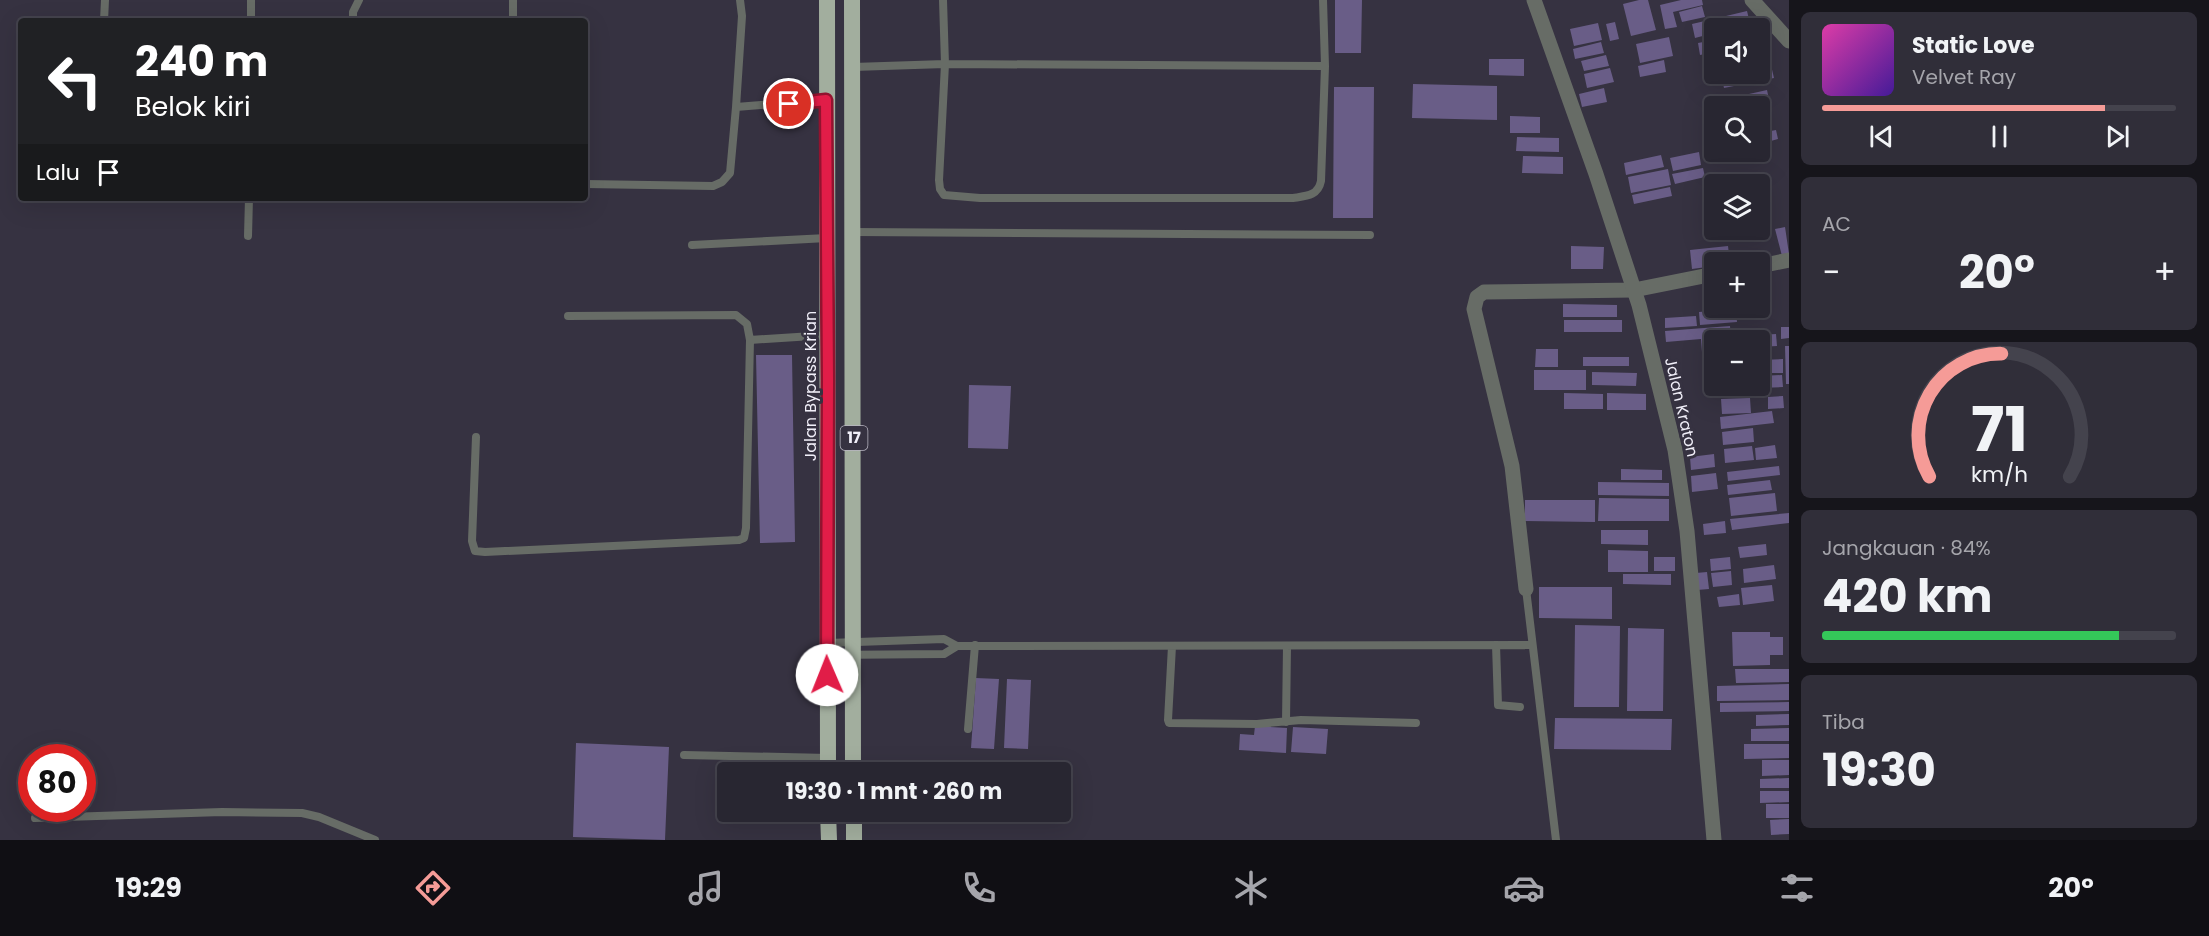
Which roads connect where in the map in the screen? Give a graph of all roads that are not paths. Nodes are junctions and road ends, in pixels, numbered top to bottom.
1 (105, 0) edge
2 (251, 0) edge
3 (359, 0) edge
4 (513, 0) edge
5 (740, 0) edge
6 (827, 0) edge
7 (852, 0) edge
8 (943, 0) edge
9 (1323, 0) edge
10 (1534, 0) edge
11 (1752, 0) edge
12 (104, 18) edge
13 (250, 18) edge
14 (353, 18) edge
15 (513, 18) edge
16 (1789, 41) edge
17 (945, 64) junction
18 (1325, 66) junction
19 (851, 67) junction
20 (826, 100) junction
21 (736, 107) junction
22 (588, 184) edge
23 (249, 201) edge
24 (854, 232) junction
25 (1370, 235) dead end
26 (248, 236) dead end
27 (827, 238) junction
28 (692, 245) dead end
29 (1789, 260) edge
30 (1770, 264) edge
31 (1704, 276) edge
32 (1634, 290) junction
33 (568, 316) dead end
34 (828, 335) junction
35 (750, 340) junction
36 (476, 437) dead end
37 (1526, 589) joint
38 (975, 645) junction
39 (1287, 645) junction
40 (1496, 645) junction
41 (1532, 645) junction
42 (957, 646) junction
43 (1172, 646) junction
44 (827, 649) junction
45 (854, 649) junction
46 (1520, 708) dead end
47 (1286, 722) junction
48 (1416, 723) dead end
49 (968, 729) dead end
50 (684, 755) dead end
51 (785, 762) edge
52 (828, 762) edge
53 (853, 762) edge
54 (96, 816) edge
55 (828, 822) edge
56 (854, 822) edge
57 (372, 840) edge
58 (829, 840) edge
59 (855, 840) edge
60 (1556, 840) edge
61 (1714, 840) edge

1 - 12 lane
2 - 13 lane
3 - 14 lane
4 - 15 lane
5 - 21 lane
6 - 20 highway, Jalan Bypass Krian / 17
7 - 19 highway, 17
8 - 17 lane
9 - 18 lane
10 - 32 street, Jalan Kraton
11 - 16 street
17 - 18 lane
17 - 18 lane
17 - 19 lane
19 - 24 highway, 17
20 - 21 lane
20 - 27 highway, Jalan Bypass Krian / 17
21 - 22 lane
23 - 26 lane
24 - 25 lane
24 - 45 highway, 17
27 - 28 lane
27 - 34 highway, Jalan Bypass Krian / 17
29 - 30 street
31 - 32 street
32 - 37 street
32 - 61 street, Jalan Kraton
33 - 35 lane
34 - 35 lane
34 - 44 highway, Jalan Bypass Krian / 17
35 - 36 lane
37 - 41 lane
38 - 42 lane
38 - 43 lane
38 - 49 lane
39 - 40 lane
39 - 43 lane
39 - 47 lane
40 - 41 lane
40 - 46 lane
41 - 60 lane
42 - 45 lane
42 - 45 lane
43 - 47 lane
44 - 45 lane
44 - 52 highway, Jalan Bypass Krian / 17
45 - 53 highway, 17
47 - 48 lane
50 - 51 lane
54 - 57 lane
55 - 58 highway
56 - 59 highway

